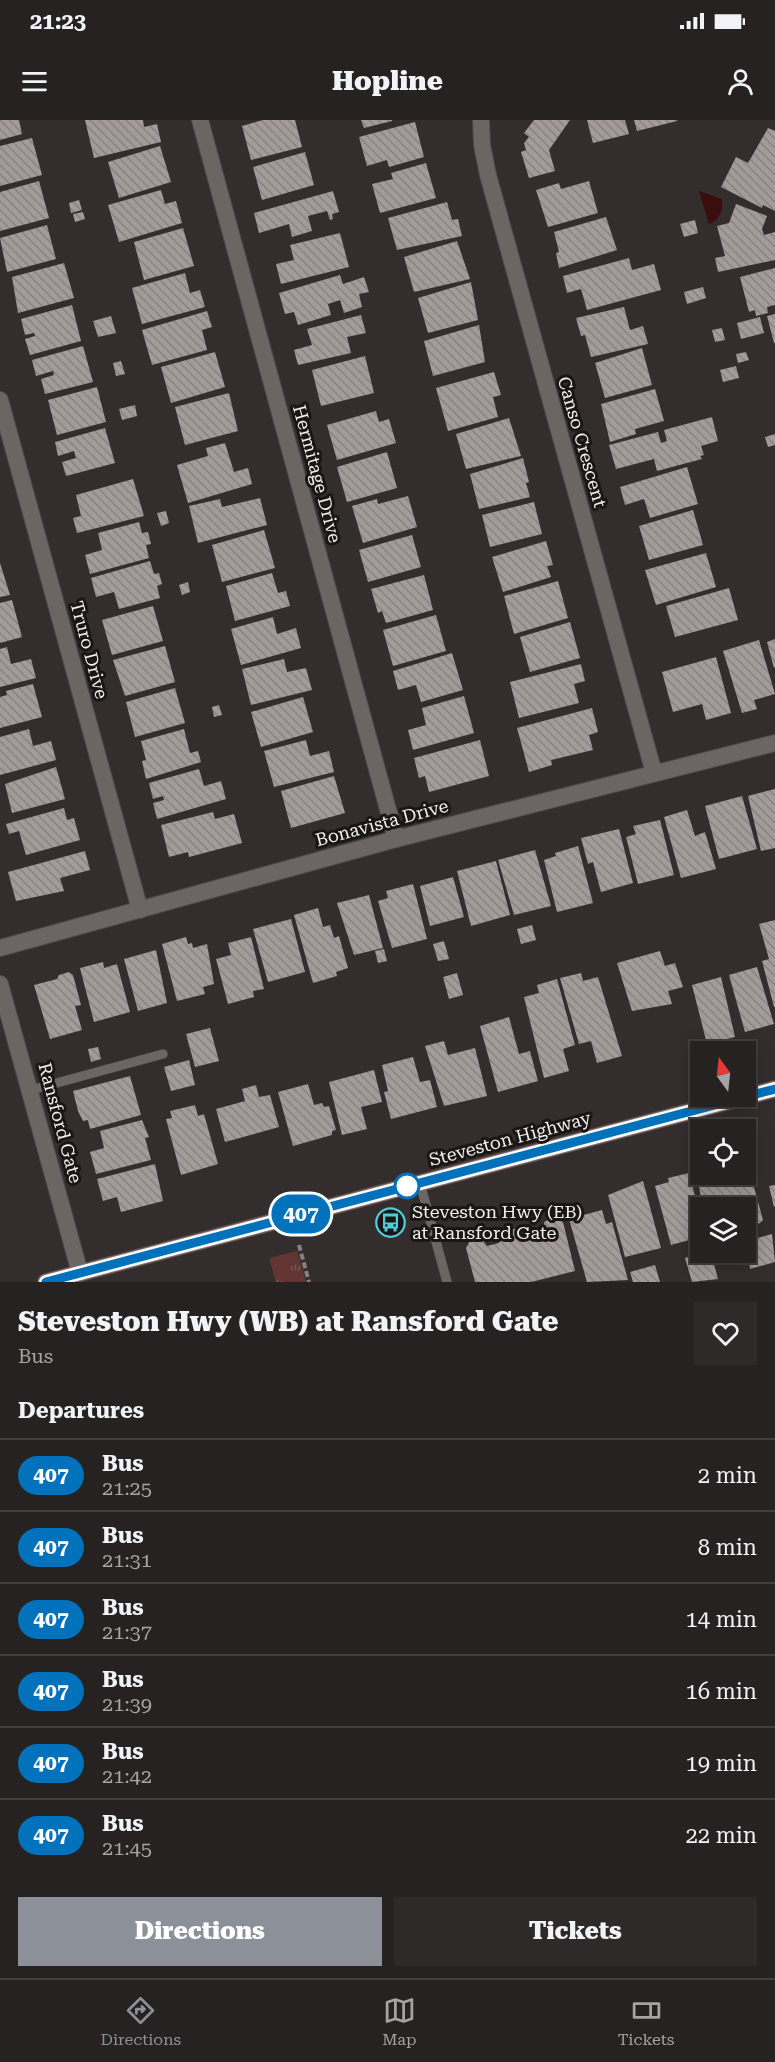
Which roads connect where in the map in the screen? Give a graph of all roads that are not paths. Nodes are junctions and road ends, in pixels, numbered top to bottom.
1 (201, 120) edge
2 (481, 120) edge
3 (0, 400) edge
4 (775, 743) edge
5 (654, 773) junction
6 (396, 839) junction
7 (140, 910) junction
8 (0, 948) edge
9 (0, 984) edge
10 (163, 1054) dead end
11 (775, 1089) edge
12 (31, 1090) junction
13 (420, 1183) junction
14 (80, 1273) junction
15 (46, 1282) edge
16 (447, 1282) edge

1 - 6 street, Hermitage Drive
2 - 5 street, Canso Crescent
3 - 7 street, Truro Drive
4 - 5 street, Bonavista Drive
5 - 6 street, Bonavista Drive
6 - 7 street, Bonavista Drive
7 - 8 street, Bonavista Drive
9 - 12 street, Ransford Gate
10 - 12 lane
11 - 13 main road, Steveston Highway
12 - 14 street, Ransford Gate
13 - 14 main road, Steveston Highway
13 - 16 lane
14 - 15 main road, Steveston Highway

